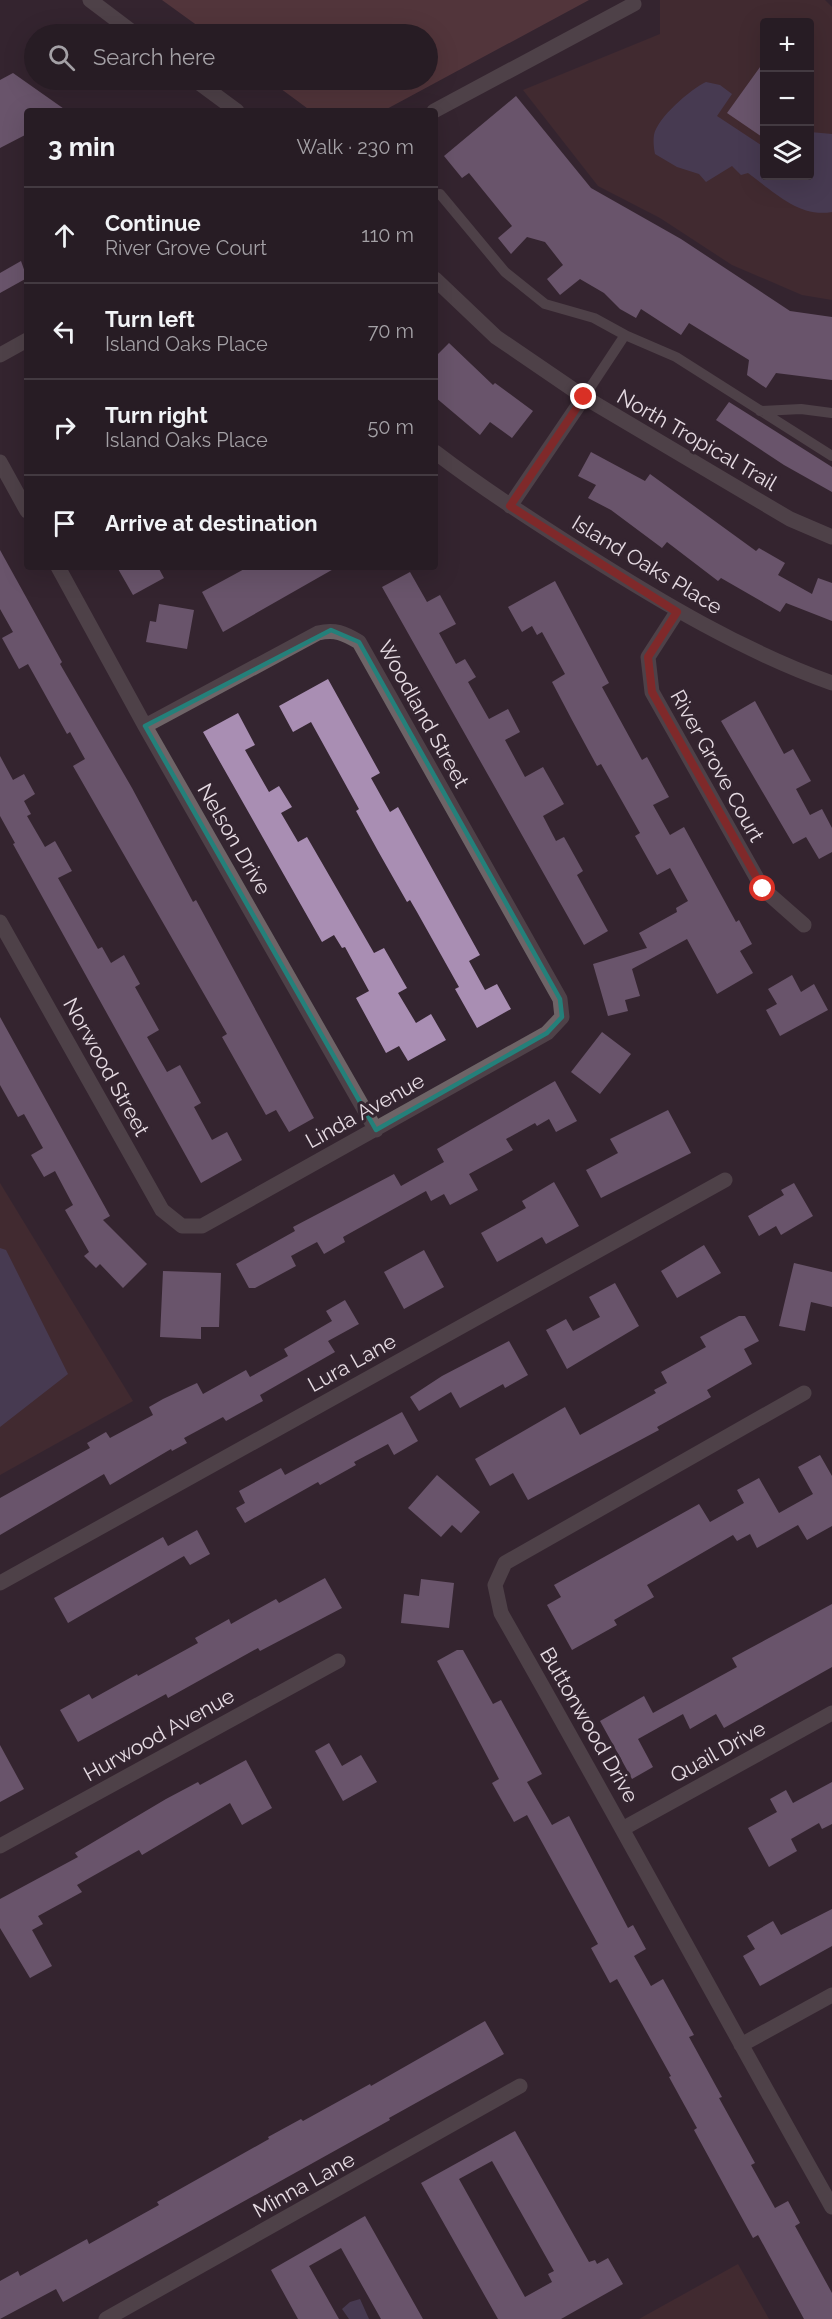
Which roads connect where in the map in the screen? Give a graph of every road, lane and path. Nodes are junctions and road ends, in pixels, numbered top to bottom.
1 (90, 0) edge
2 (634, 4) dead end
3 (122, 24) edge
4 (209, 90) edge
5 (233, 108) edge
6 (438, 109) edge
7 (440, 194) dead end
8 (438, 282) edge
9 (625, 335) junction
10 (24, 342) edge
11 (0, 355) edge
12 (584, 397) junction
13 (759, 411) junction
14 (832, 413) edge
15 (438, 454) edge
16 (832, 456) edge
17 (0, 462) edge
18 (24, 506) edge
19 (510, 506) junction
20 (832, 537) edge
21 (60, 570) edge
22 (677, 612) junction
23 (832, 683) edge
24 (145, 726) junction
25 (0, 922) edge
26 (804, 925) dead end
27 (562, 1017) joint
28 (375, 1130) junction
29 (725, 1180) dead end
30 (182, 1226) joint
31 (804, 1393) dead end
32 (0, 1582) edge
33 (338, 1661) dead end
34 (832, 1713) edge
35 (624, 1828) junction
36 (0, 1846) edge
37 (832, 1995) edge
38 (741, 2045) junction
39 (520, 2086) dead end
40 (832, 2207) edge
41 (106, 2319) edge

1 - 3 street
2 - 6 street
4 - 5 street
7 - 9 lane
8 - 12 street, North Tropical Trail
9 - 12 lane
9 - 13 lane
10 - 11 street
12 - 19 street
12 - 20 street, North Tropical Trail
13 - 14 lane
13 - 16 lane
15 - 19 street, Island Oaks Place
17 - 18 street
19 - 22 street, Island Oaks Place
21 - 24 street, Nelson Drive
22 - 23 street, Island Oaks Place
22 - 26 street, River Grove Court
24 - 27 street, Woodland Street
24 - 28 street, Nelson Drive
25 - 30 street, Norwood Street
27 - 28 street, Linda Avenue
28 - 30 street, Linda Avenue
29 - 32 street, Lura Lane
31 - 35 street, Buttonwood Drive
33 - 36 street, Hurwood Avenue
34 - 35 street, Quail Drive
35 - 38 street, Buttonwood Drive
37 - 38 street
38 - 40 street, Buttonwood Drive
39 - 41 street, Minna Lane

